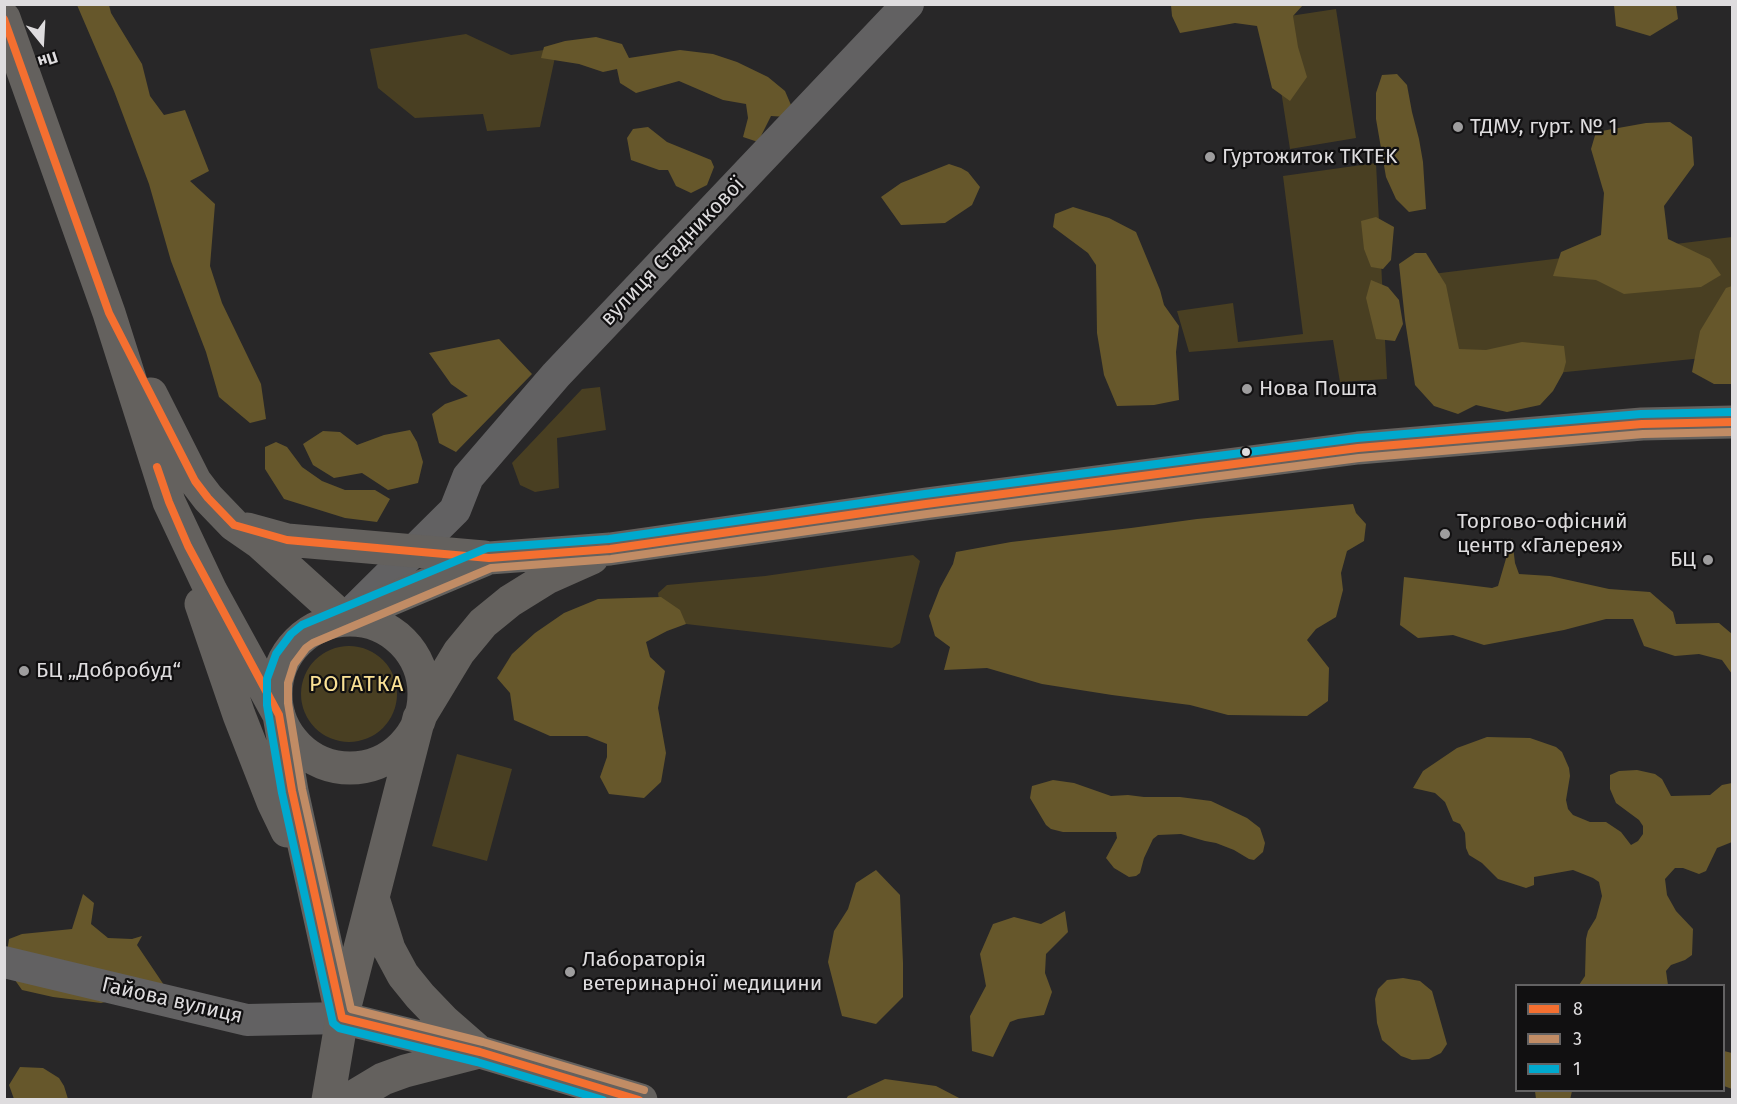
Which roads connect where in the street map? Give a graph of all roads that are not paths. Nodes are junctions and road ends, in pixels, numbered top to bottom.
1 (908, 4) edge
2 (4, 18) edge
3 (109, 313) junction
4 (1732, 422) edge
5 (169, 502) junction
6 (234, 525) junction
7 (609, 549) junction
8 (414, 552) junction
9 (489, 558) junction
10 (344, 619) junction
11 (279, 715) junction
12 (419, 718) junction
13 (314, 890) junction
14 (373, 898) junction
15 (4, 962) edge
16 (342, 1018) junction
17 (480, 1052) junction
18 (328, 1100) edge
19 (348, 1100) edge
20 (641, 1100) edge

1 - 8 street, вулиця Стадникової
2 - 3 main road
3 - 5 main road
3 - 6 main road
4 - 7 main road
5 - 11 main road
5 - 13 main road
6 - 8 main road
6 - 10 main road
7 - 9 main road
7 - 12 main road
8 - 9 main road
8 - 10 street
9 - 10 main road
10 - 11 main road
10 - 12 main road
11 - 12 main road
11 - 13 main road
12 - 14 main road
13 - 16 main road
14 - 16 main road
14 - 17 main road
15 - 16 street, Гайова вулиця
16 - 17 main road
16 - 18 main road
17 - 19 main road
17 - 20 main road

